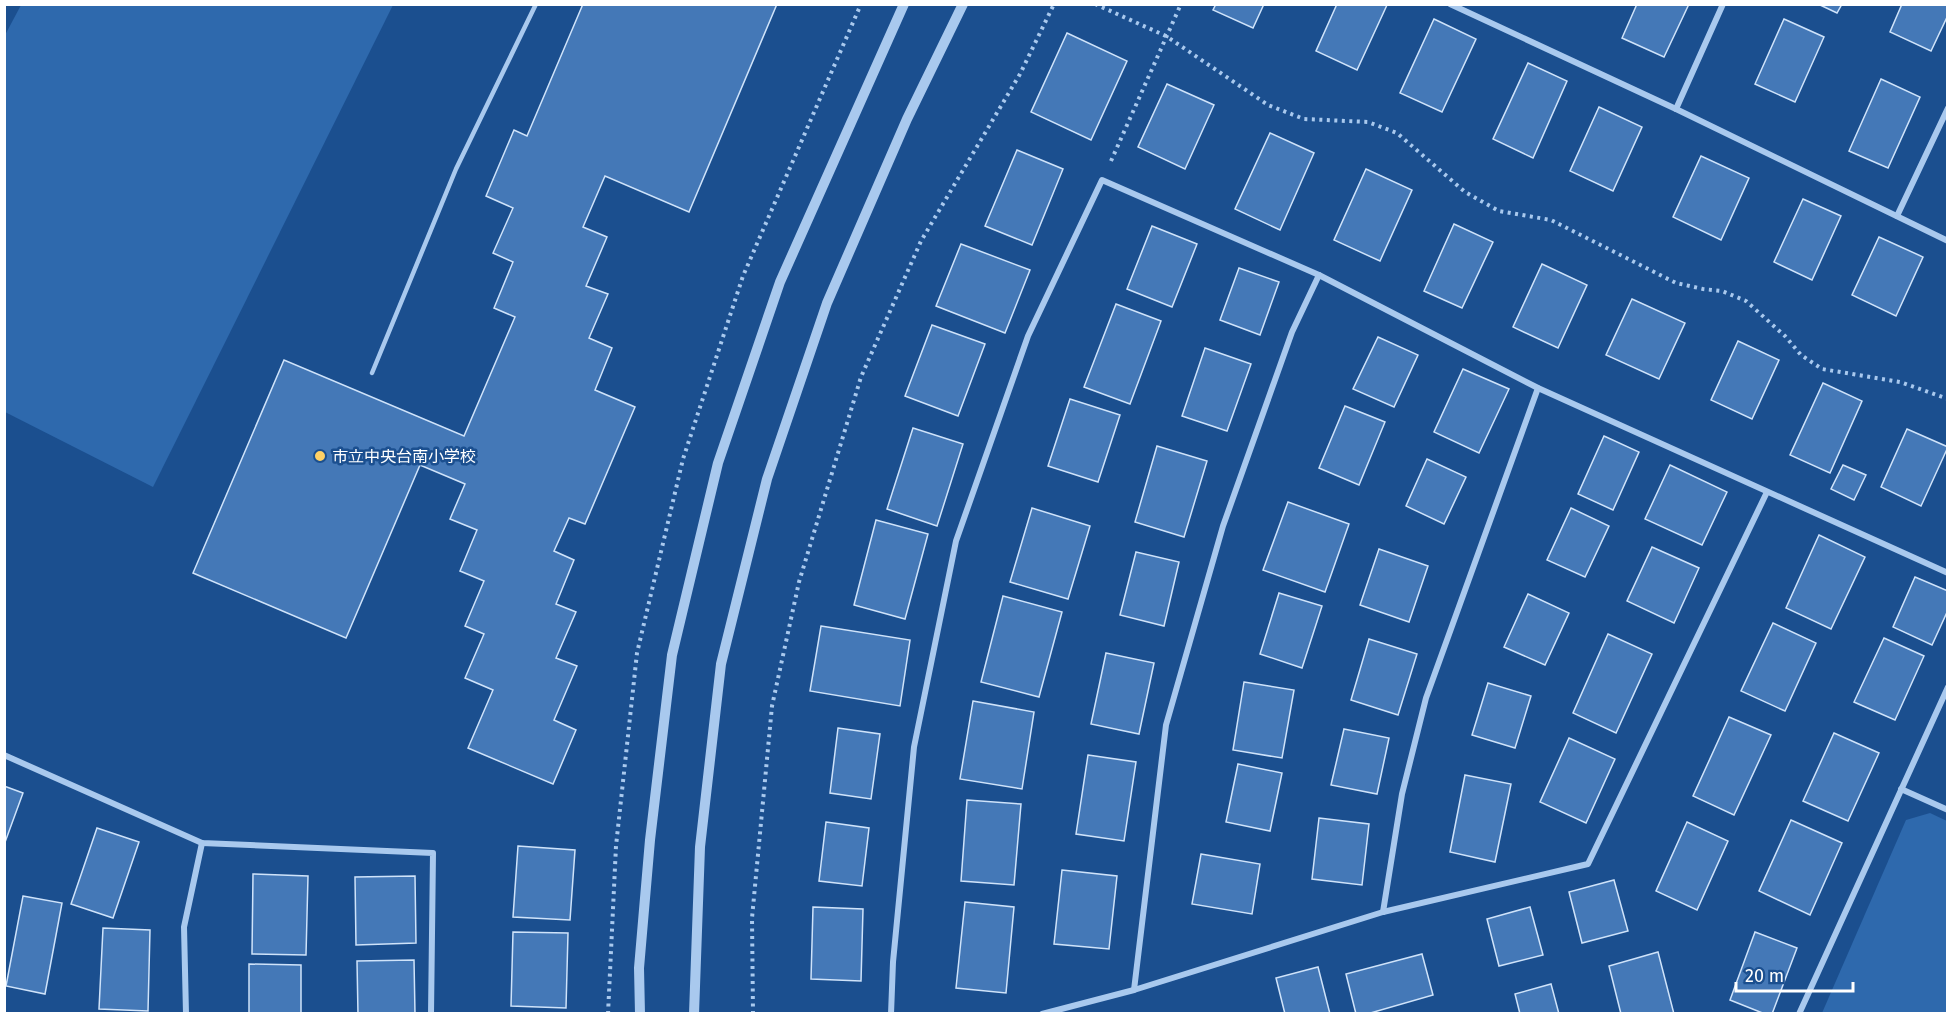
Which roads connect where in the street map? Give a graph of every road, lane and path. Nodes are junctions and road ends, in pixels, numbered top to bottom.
1 (536, 4) edge
2 (904, 4) edge
3 (963, 4) edge
4 (1054, 4) edge
5 (1095, 4) edge
6 (1181, 4) edge
7 (1450, 4) edge
8 (1723, 4) edge
9 (1166, 36) junction
10 (1947, 108) edge
11 (1676, 109) junction
12 (1102, 180) junction
13 (1897, 216) junction
14 (1947, 241) edge
15 (1319, 275) junction
16 (372, 372) dead end
17 (1539, 388) junction
18 (1947, 399) edge
19 (1767, 492) junction
20 (1947, 573) edge
21 (1947, 687) edge
22 (4, 755) edge
23 (1901, 789) junction
24 (1947, 810) edge
25 (202, 843) junction
26 (1383, 912) junction
27 (1134, 990) junction
28 (186, 1014) edge
29 (431, 1014) edge
30 (640, 1014) edge
31 (694, 1014) edge
32 (753, 1014) edge
33 (891, 1014) edge
34 (1041, 1014) edge
35 (1799, 1014) edge

1 - 16 lane
2 - 30 street
3 - 31 street
4 - 32 path
5 - 9 path
6 - 9 path
7 - 11 street
8 - 11 street
9 - 12 path
9 - 18 path
10 - 13 street
11 - 13 street
12 - 15 street
12 - 33 street
13 - 14 street
15 - 17 street
15 - 27 street
17 - 19 street
17 - 26 street
19 - 20 street
19 - 26 street
21 - 23 street
22 - 25 street
23 - 24 street
23 - 35 street
25 - 28 street
25 - 29 street
26 - 27 street
27 - 34 street

